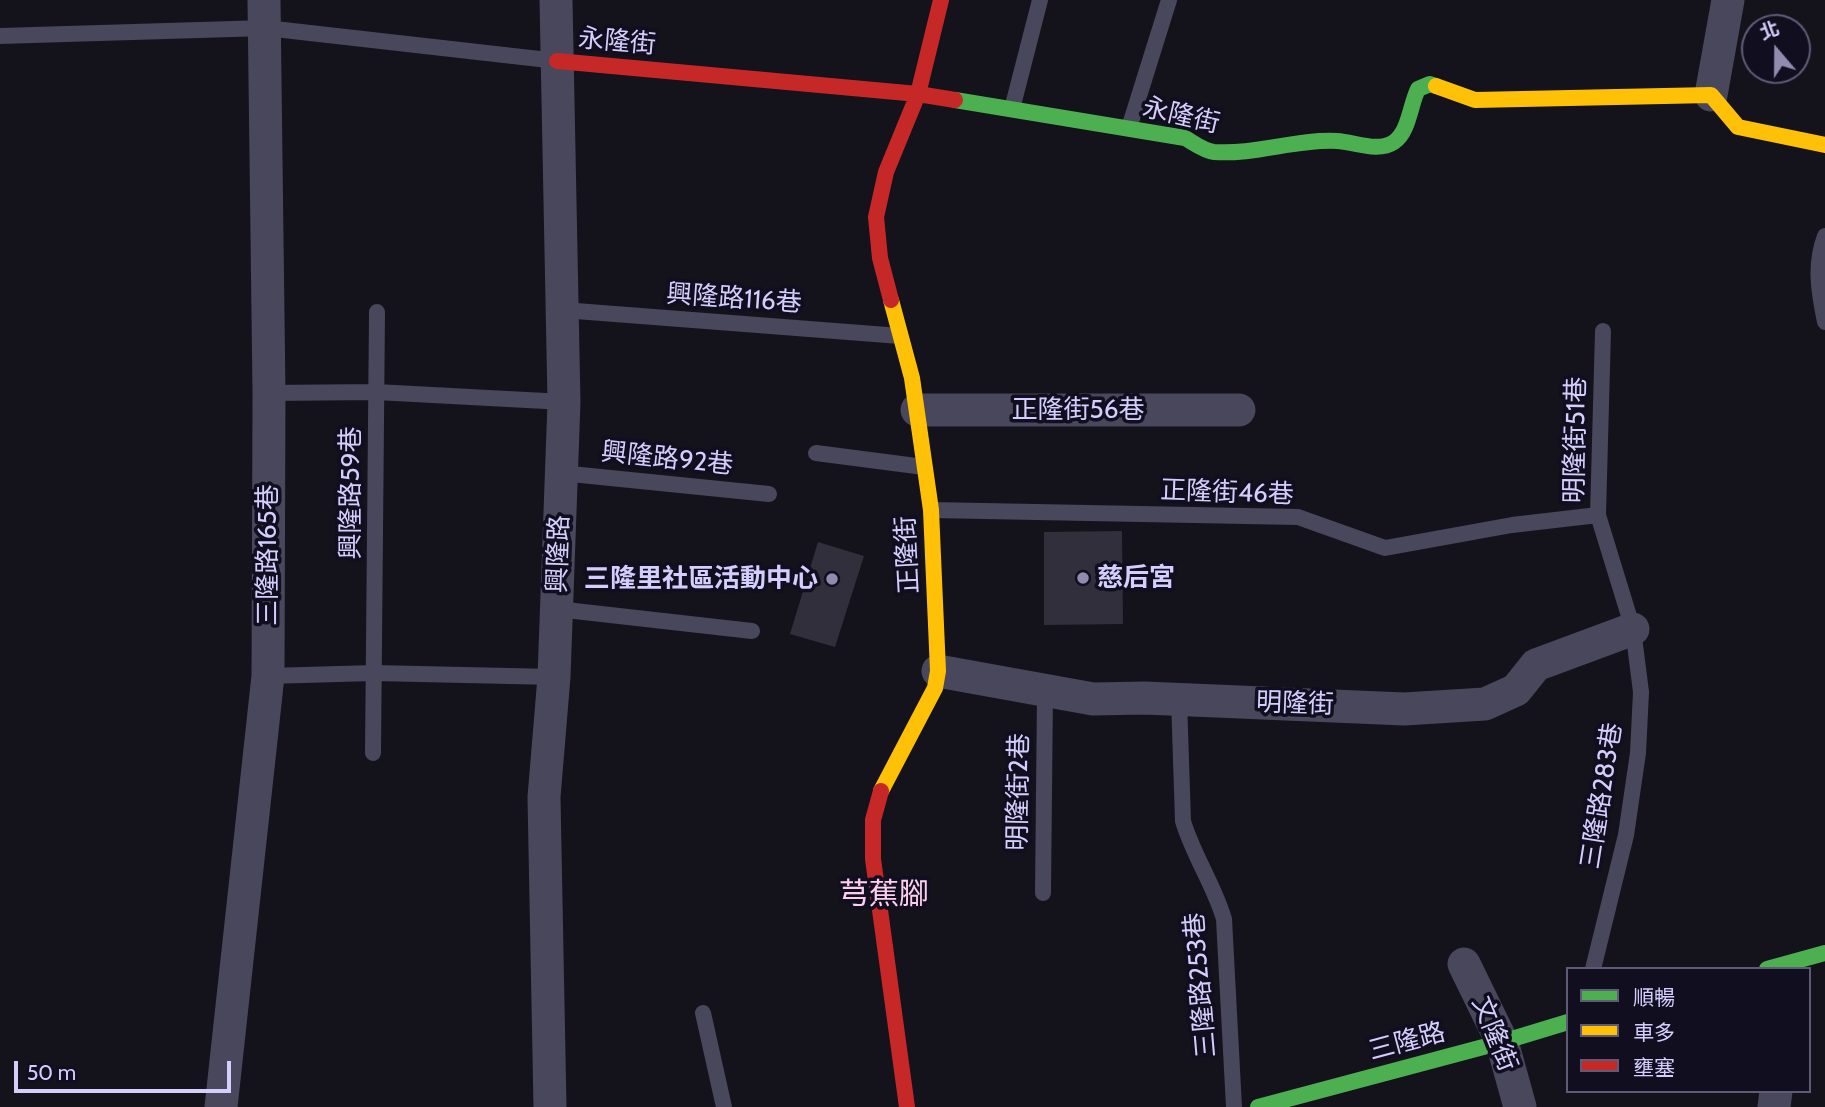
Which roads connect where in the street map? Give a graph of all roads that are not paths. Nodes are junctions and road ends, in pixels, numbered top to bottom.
1 (556, 0) edge
2 (942, 0) edge
3 (1040, 0) edge
4 (1169, 0) edge
5 (1728, 0) edge
6 (265, 14) edge
7 (0, 36) edge
8 (557, 61) junction
9 (918, 94) junction
10 (1711, 95) junction
11 (1012, 110) junction
12 (1129, 129) junction
13 (1825, 145) edge
14 (1825, 236) edge
15 (564, 310) junction
16 (377, 312) dead end
17 (1825, 322) edge
18 (1604, 331) dead end
19 (901, 336) junction
20 (376, 392) junction
21 (269, 393) junction
22 (564, 402) junction
23 (917, 410) junction
24 (1239, 410) dead end
25 (816, 453) dead end
26 (925, 467) junction
27 (561, 473) junction
28 (769, 494) dead end
29 (931, 510) junction
30 (1598, 515) junction
31 (557, 610) junction
32 (1633, 629) junction
33 (752, 631) dead end
34 (938, 671) junction
35 (374, 673) junction
36 (268, 676) junction
37 (554, 677) junction
38 (1045, 691) junction
39 (1179, 699) junction
40 (373, 752) dead end
41 (1042, 893) dead end
42 (1825, 953) edge
43 (1464, 964) dead end
44 (1784, 966) edge
45 (1593, 967) edge
46 (703, 1013) dead end
47 (1566, 1023) edge
48 (1502, 1042) junction
49 (221, 1107) edge
50 (550, 1107) edge
51 (724, 1107) edge
52 (906, 1107) edge
53 (1234, 1107) edge
54 (1258, 1107) edge
55 (1520, 1107) edge

1 - 8 street, 興隆路
2 - 9 street, 正隆街
3 - 11 lane
4 - 12 lane
5 - 10 street
6 - 7 lane
6 - 8 lane
6 - 21 street, 三隆路165巷
8 - 9 street, 永隆街
8 - 15 street, 興隆路
9 - 11 street, 永隆街
9 - 19 street, 正隆街
10 - 12 street, 永隆街
10 - 13 street
11 - 12 street, 永隆街
14 - 17 lane
15 - 19 lane, 興隆路116巷
15 - 22 street, 興隆路
16 - 20 lane, 興隆路59巷
18 - 30 lane, 明隆街51巷
19 - 23 street, 正隆街
20 - 21 lane
20 - 22 lane
20 - 35 lane, 興隆路59巷
21 - 36 street, 三隆路165巷
22 - 27 street, 興隆路
23 - 24 street, 正隆街56巷
23 - 26 street, 正隆街
25 - 26 lane
26 - 29 street, 正隆街
27 - 28 lane, 興隆路92巷
27 - 31 street, 興隆路
29 - 30 lane, 正隆街46巷
29 - 34 street, 正隆街
30 - 32 lane, 明隆街51巷
31 - 33 lane
31 - 37 street, 興隆路
32 - 39 street, 明隆街
32 - 45 lane, 三隆路283巷
34 - 38 street, 明隆街
34 - 52 street, 正隆街
35 - 36 lane
35 - 37 lane
35 - 40 lane, 興隆路59巷
36 - 49 street, 三隆路165巷
37 - 50 street, 興隆路
38 - 39 street, 明隆街
38 - 41 lane, 明隆街2巷
39 - 53 lane, 三隆路253巷
42 - 44 street
43 - 48 street, 文隆街
46 - 51 lane
47 - 48 street, 三隆路
48 - 54 street, 三隆路
48 - 55 street, 文隆街

